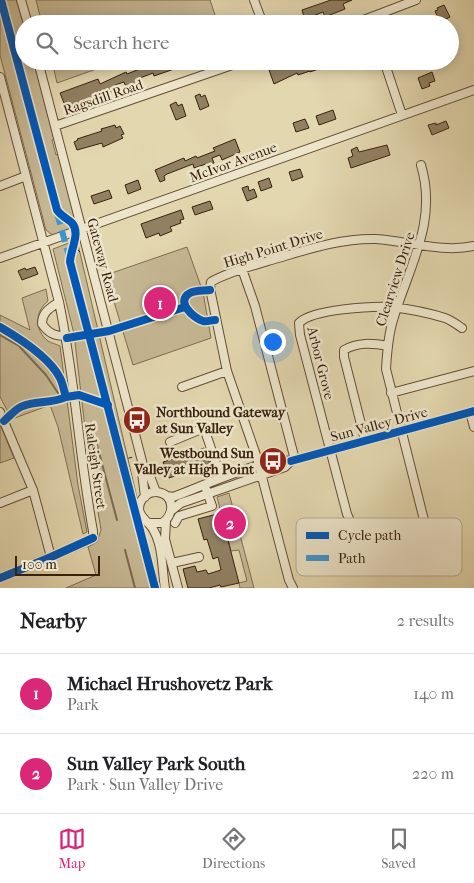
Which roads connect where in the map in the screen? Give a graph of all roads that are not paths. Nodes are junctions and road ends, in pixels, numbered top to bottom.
1 (21, 0) edge
2 (254, 0) edge
3 (416, 0) edge
4 (25, 15) edge
5 (260, 15) edge
6 (383, 15) edge
7 (40, 70) edge
8 (218, 70) edge
9 (387, 70) edge
10 (0, 77) edge
11 (474, 90) edge
12 (402, 115) junction
13 (55, 126) junction
14 (421, 164) dead end
15 (26, 176) junction
16 (0, 186) edge
17 (78, 230) junction
18 (43, 242) junction
19 (419, 244) junction
20 (474, 246) edge
21 (0, 258) edge
22 (242, 269) junction
23 (59, 302) junction
24 (397, 308) junction
25 (462, 328) dead end
26 (66, 336) junction
27 (388, 346) junction
28 (227, 371) junction
29 (474, 371) edge
30 (182, 387) dead end
31 (391, 393) junction
32 (472, 411) edge
33 (0, 412) edge
34 (474, 427) edge
35 (401, 430) junction
36 (365, 440) junction
37 (170, 442) dead end
38 (330, 450) junction
39 (293, 461) junction
40 (143, 465) junction
41 (261, 470) junction
42 (221, 478) junction
43 (204, 485) junction
44 (33, 490) junction
45 (156, 492) junction
46 (207, 493) junction
47 (145, 496) junction
48 (167, 496) junction
49 (0, 503) edge
50 (172, 510) junction
51 (349, 518) edge
52 (423, 518) edge
53 (166, 521) junction
54 (149, 523) junction
55 (175, 523) dead end
56 (198, 556) dead end
57 (50, 557) junction
58 (172, 563) junction
59 (0, 578) edge
60 (166, 588) edge
61 (178, 588) edge
62 (293, 588) edge

1 - 4 street
2 - 5 street
3 - 6 street
7 - 13 street, Gateway Road
8 - 13 street, Ragsdill Road
9 - 12 street
10 - 15 street, Raleigh Street
11 - 12 street, McIvor Avenue
12 - 17 street, McIvor Avenue
13 - 17 street, Gateway Road
14 - 19 street, Clearview Drive
15 - 16 street
15 - 18 street, Raleigh Street
17 - 18 street, McIvor Avenue
17 - 40 street, Gateway Road
18 - 21 street, McIvor Avenue
18 - 23 street, Raleigh Street
19 - 20 street, High Point Drive
19 - 22 street, High Point Drive
19 - 24 street, Clearview Drive
22 - 28 street, High Point Drive
22 - 39 street
23 - 26 street, Raleigh Street
23 - 26 street
24 - 25 street
24 - 27 street, Clearview Drive
24 - 38 street, Arbor Grove
26 - 57 street, Raleigh Street
27 - 31 street, Clearview Drive
27 - 36 street
28 - 30 street
28 - 41 street, High Point Drive
29 - 31 street
31 - 35 street, Clearview Drive
32 - 34 street
32 - 35 street, Sun Valley Drive
33 - 44 street
35 - 36 street, Sun Valley Drive
35 - 52 street, Clearview Drive
36 - 38 street, Sun Valley Drive
37 - 42 street
38 - 39 street, Sun Valley Drive
38 - 51 street, Clearview Drive
39 - 41 street, Sun Valley Drive
40 - 45 street, Gateway Road
40 - 47 street, Gateway Road
41 - 42 street, Sun Valley Drive
41 - 46 street, Sun Valley Drive
41 - 62 street, High Point Drive
42 - 43 street, Sun Valley Drive
43 - 46 street
43 - 48 street, Sun Valley Drive
44 - 49 street
44 - 57 street
45 - 47 street
45 - 48 street
46 - 50 street, Sun Valley Drive
46 - 55 street
47 - 54 street, Gateway Road
48 - 50 street
50 - 53 street
53 - 54 street
53 - 58 street
54 - 60 street, Gateway Road
56 - 58 street
57 - 59 street
58 - 61 street

